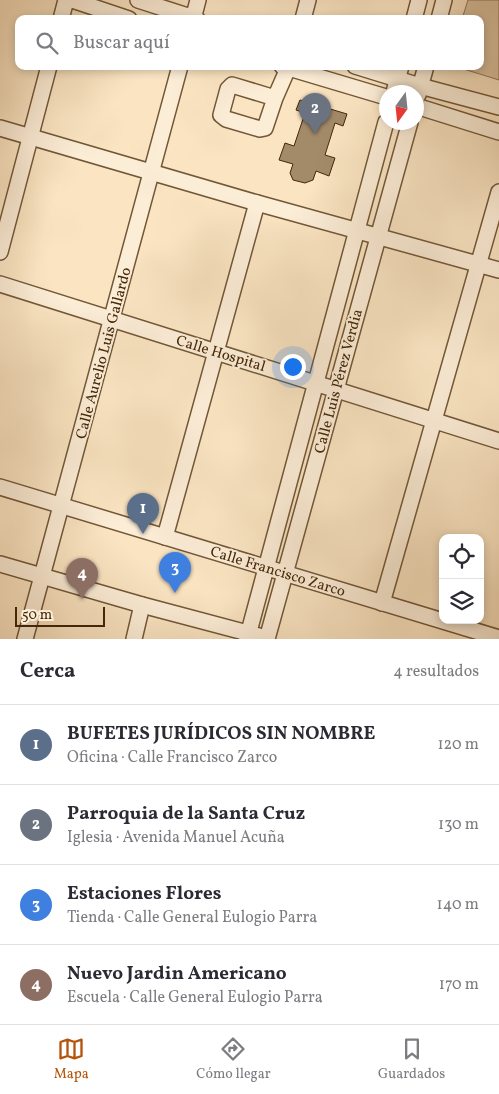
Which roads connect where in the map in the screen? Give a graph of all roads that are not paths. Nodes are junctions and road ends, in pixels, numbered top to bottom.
1 (66, 0) edge
2 (72, 0) edge
3 (138, 0) edge
4 (198, 0) edge
5 (308, 0) edge
6 (419, 0) edge
7 (444, 0) edge
8 (62, 15) edge
9 (117, 15) edge
10 (185, 15) edge
11 (195, 15) edge
12 (304, 15) edge
13 (415, 15) edge
14 (440, 15) edge
15 (48, 70) edge
16 (179, 70) edge
17 (286, 70) edge
18 (297, 70) edge
19 (368, 70) edge
20 (425, 70) edge
21 (398, 79) edge
22 (420, 85) edge
23 (424, 93) edge
24 (379, 95) edge
25 (275, 98) dead end
26 (499, 107) edge
27 (424, 109) edge
28 (0, 128) edge
29 (384, 130) edge
30 (408, 130) edge
31 (499, 132) edge
32 (31, 136) junction
33 (152, 172) junction
34 (499, 192) edge
35 (257, 203) junction
36 (357, 230) junction
37 (378, 237) junction
38 (0, 252) edge
39 (478, 264) junction
40 (499, 270) edge
41 (0, 284) edge
42 (112, 319) junction
43 (216, 352) junction
44 (316, 383) junction
45 (336, 390) junction
46 (434, 420) junction
47 (499, 440) edge
48 (0, 487) edge
49 (61, 506) junction
50 (165, 537) junction
51 (0, 564) edge
52 (266, 568) junction
53 (285, 573) junction
54 (42, 576) junction
55 (382, 603) junction
56 (142, 606) junction
57 (248, 636) edge
58 (499, 638) edge
59 (25, 639) edge
60 (134, 639) edge
61 (267, 639) edge

1 - 8 street
2 - 9 street
3 - 10 street
4 - 11 street
5 - 12 street
6 - 13 street
7 - 14 street
15 - 32 street
16 - 33 street, Calle Aurelio Luis Gallardo
17 - 25 street
18 - 24 street
19 - 21 street
20 - 22 street
23 - 26 street
27 - 31 street
28 - 32 street
29 - 36 street, Calle Luis Pérez Verdia
30 - 37 street, Calle Luis Pérez Verdia
32 - 33 street
32 - 38 street
33 - 35 street
33 - 42 street, Calle Aurelio Luis Gallardo
34 - 39 street
35 - 36 street
35 - 43 street
36 - 37 street
36 - 44 street, Calle Luis Pérez Verdia
37 - 39 street
37 - 45 street, Calle Luis Pérez Verdia
39 - 40 street
39 - 46 street
41 - 42 street, Calle Hospital
42 - 43 street, Calle Hospital
42 - 49 street, Calle Aurelio Luis Gallardo
43 - 44 street, Calle Hospital
43 - 50 street
44 - 45 street, Calle Hospital
44 - 52 street, Calle Luis Pérez Verdia
45 - 46 street, Calle Hospital
45 - 53 street, Calle Luis Pérez Verdia
46 - 47 street, Calle Hospital
46 - 55 street
48 - 49 street, Calle Francisco Zarco
49 - 50 street, Calle Francisco Zarco
49 - 54 street, Calle Aurelio Luis Gallardo
50 - 52 street, Calle Francisco Zarco
51 - 54 street
52 - 53 street, Calle Francisco Zarco
52 - 57 street, Calle Luis Pérez Verdia
53 - 55 street, Calle Francisco Zarco
53 - 61 street, Calle Luis Pérez Verdia
54 - 56 street
54 - 59 street, Calle Aurelio Luis Gallardo
55 - 58 street, Calle Francisco Zarco
56 - 57 street
56 - 60 street
57 - 61 street

